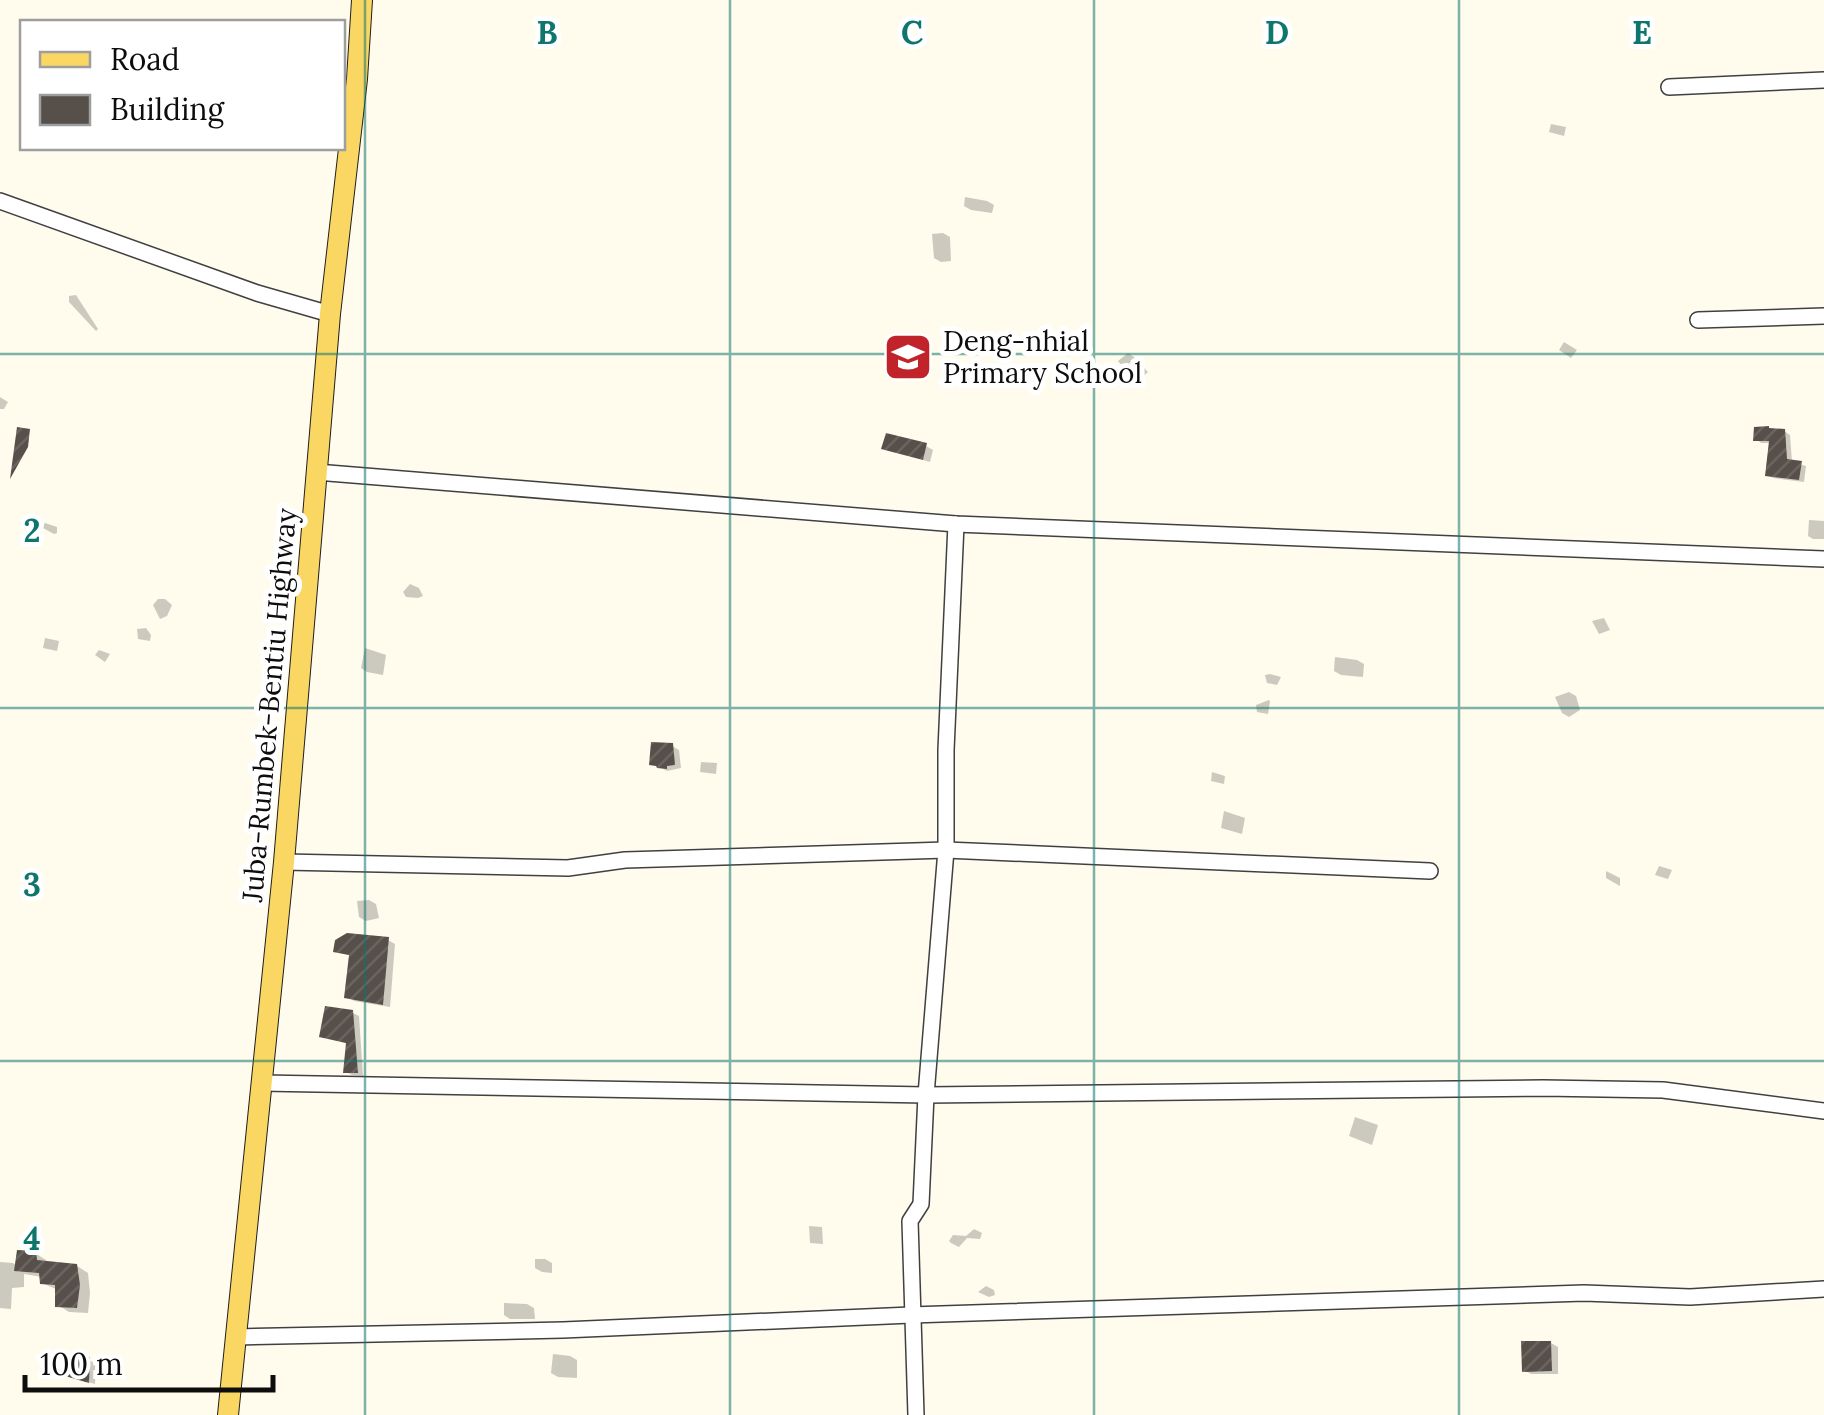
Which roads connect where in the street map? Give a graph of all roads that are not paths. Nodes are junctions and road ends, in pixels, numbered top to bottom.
1 (362, 0) edge
2 (1824, 80) edge
3 (1668, 86) dead end
4 (0, 201) edge
5 (330, 314) junction
6 (1824, 316) edge
7 (1698, 320) dead end
8 (316, 472) junction
9 (956, 524) junction
10 (1824, 559) edge
11 (946, 850) junction
12 (284, 862) junction
13 (1430, 871) dead end
14 (262, 1084) junction
15 (926, 1095) junction
16 (1824, 1110) edge
17 (1824, 1289) edge
18 (911, 1314) junction
19 (236, 1337) junction
20 (228, 1415) edge
21 (916, 1415) edge

1 - 5 main road, Juba-Rumbek-Bentiu Highway
2 - 3 street
4 - 5 street
5 - 8 main road, Juba-Rumbek-Bentiu Highway
6 - 7 street
8 - 9 street
8 - 12 main road, Juba-Rumbek-Bentiu Highway
9 - 10 street
9 - 11 street
11 - 12 street
11 - 13 street
11 - 15 street
12 - 14 main road, Juba-Rumbek-Bentiu Highway
14 - 15 street
14 - 19 main road, Juba-Rumbek-Bentiu Highway
15 - 16 street
15 - 18 street
17 - 18 street
18 - 19 street
18 - 21 street
19 - 20 main road, Juba-Rumbek-Bentiu Highway

